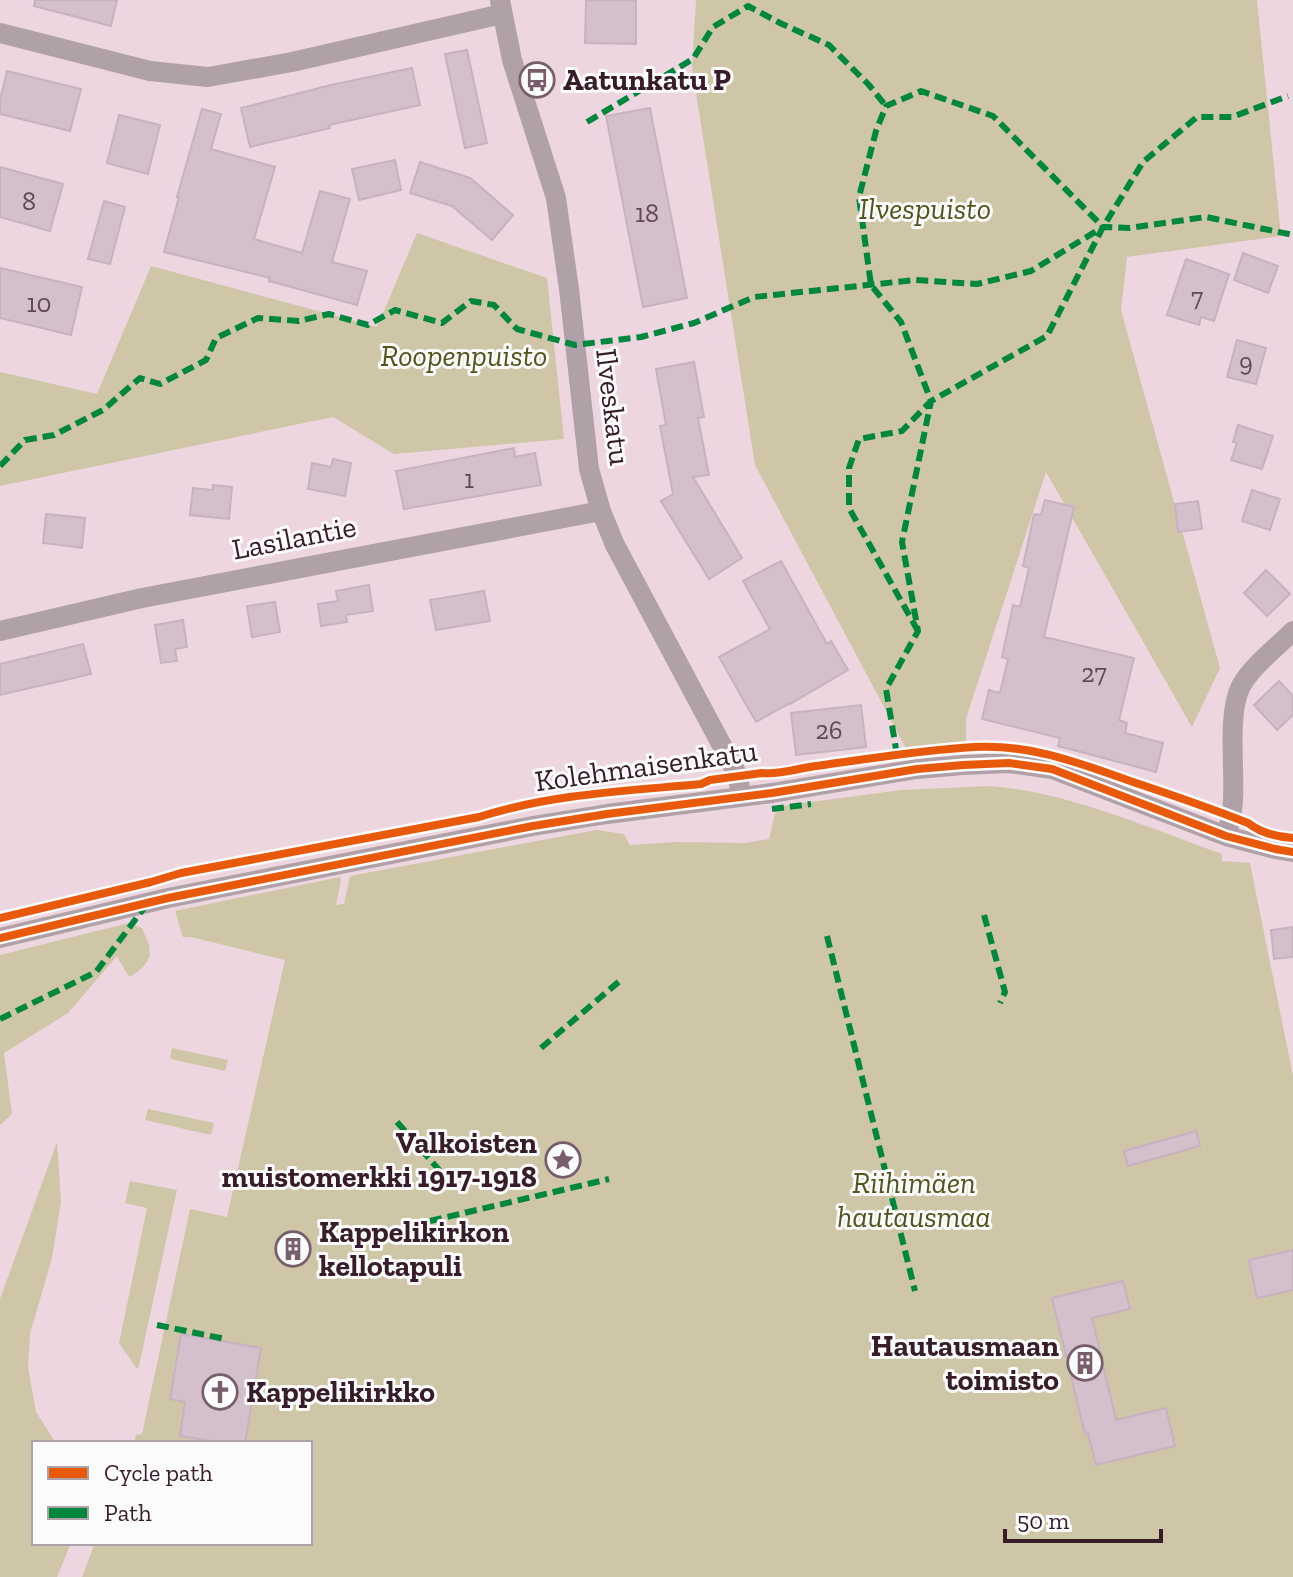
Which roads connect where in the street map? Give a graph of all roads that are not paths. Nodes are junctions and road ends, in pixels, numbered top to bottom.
1 (501, 7) edge
2 (0, 33) edge
3 (601, 511) junction
4 (0, 631) edge
5 (1293, 631) edge
6 (741, 796) junction
7 (1226, 836) junction
8 (1293, 852) edge
9 (0, 938) edge

1 - 2 street
1 - 3 street, Ilveskatu
3 - 4 street, Lasilantie
3 - 6 street, Ilveskatu
5 - 7 street
6 - 7 street, Kolehmaisenkatu
6 - 9 street, Kolehmaisenkatu
7 - 8 street, Kolehmaisenkatu

